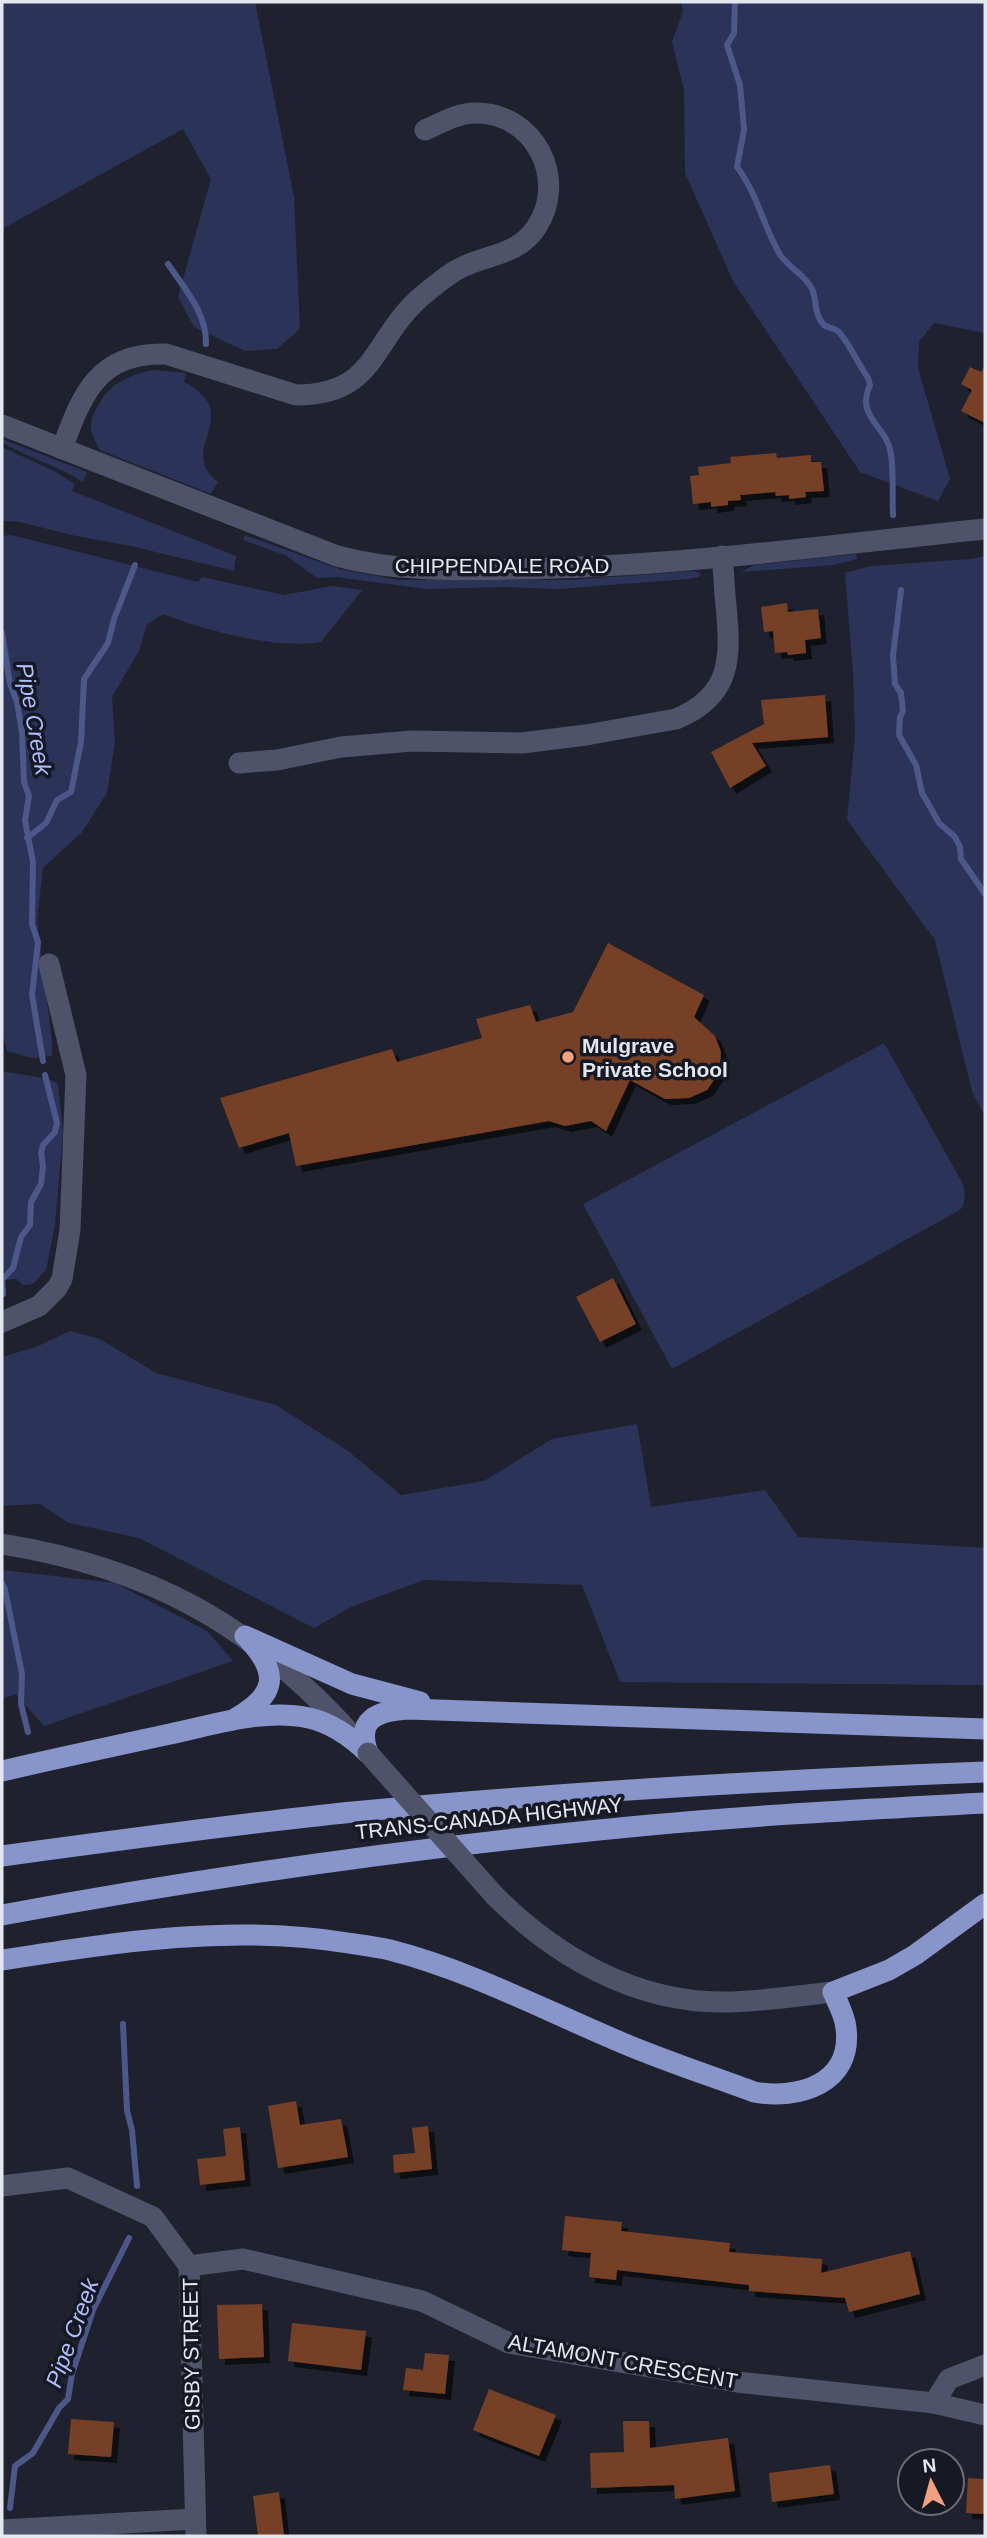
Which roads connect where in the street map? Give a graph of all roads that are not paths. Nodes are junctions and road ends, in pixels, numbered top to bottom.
1 (425, 130) dead end
2 (2, 425) edge
3 (62, 449) junction
4 (985, 529) edge
5 (722, 556) junction
6 (239, 762) dead end
7 (49, 964) dead end
8 (2, 1322) edge
9 (2, 1544) edge
10 (245, 1636) junction
11 (473, 1712) junction
12 (225, 1723) junction
13 (985, 1729) edge
14 (368, 1753) junction
15 (2, 1770) edge
16 (985, 1772) edge
17 (985, 1803) edge
18 (2, 1856) edge
19 (985, 1904) edge
20 (2, 1915) edge
21 (2, 1960) edge
22 (834, 1992) junction
23 (2, 2186) edge
24 (189, 2266) junction
25 (985, 2365) edge
26 (934, 2403) junction
27 (985, 2415) edge
28 (195, 2528) edge
29 (2, 2530) edge

1 - 3 street
2 - 3 street, CHIPPENDALE ROAD
3 - 5 street, CHIPPENDALE ROAD
4 - 5 street, CHIPPENDALE ROAD
5 - 6 street
7 - 8 street
9 - 10 street
10 - 11 highway
10 - 12 highway
10 - 14 street
11 - 13 highway
11 - 14 highway
12 - 14 highway
12 - 15 highway
14 - 22 street, bridge
16 - 18 highway, TRANS-CANADA HIGHWAY
17 - 20 highway, TRANS-CANADA HIGHWAY
19 - 22 highway
21 - 22 highway
23 - 24 street, GISBY STREET
24 - 26 street, ALTAMONT CRESCENT
24 - 28 street, GISBY STREET
25 - 26 street
26 - 27 street, ALTAMONT CRESCENT
28 - 29 street

